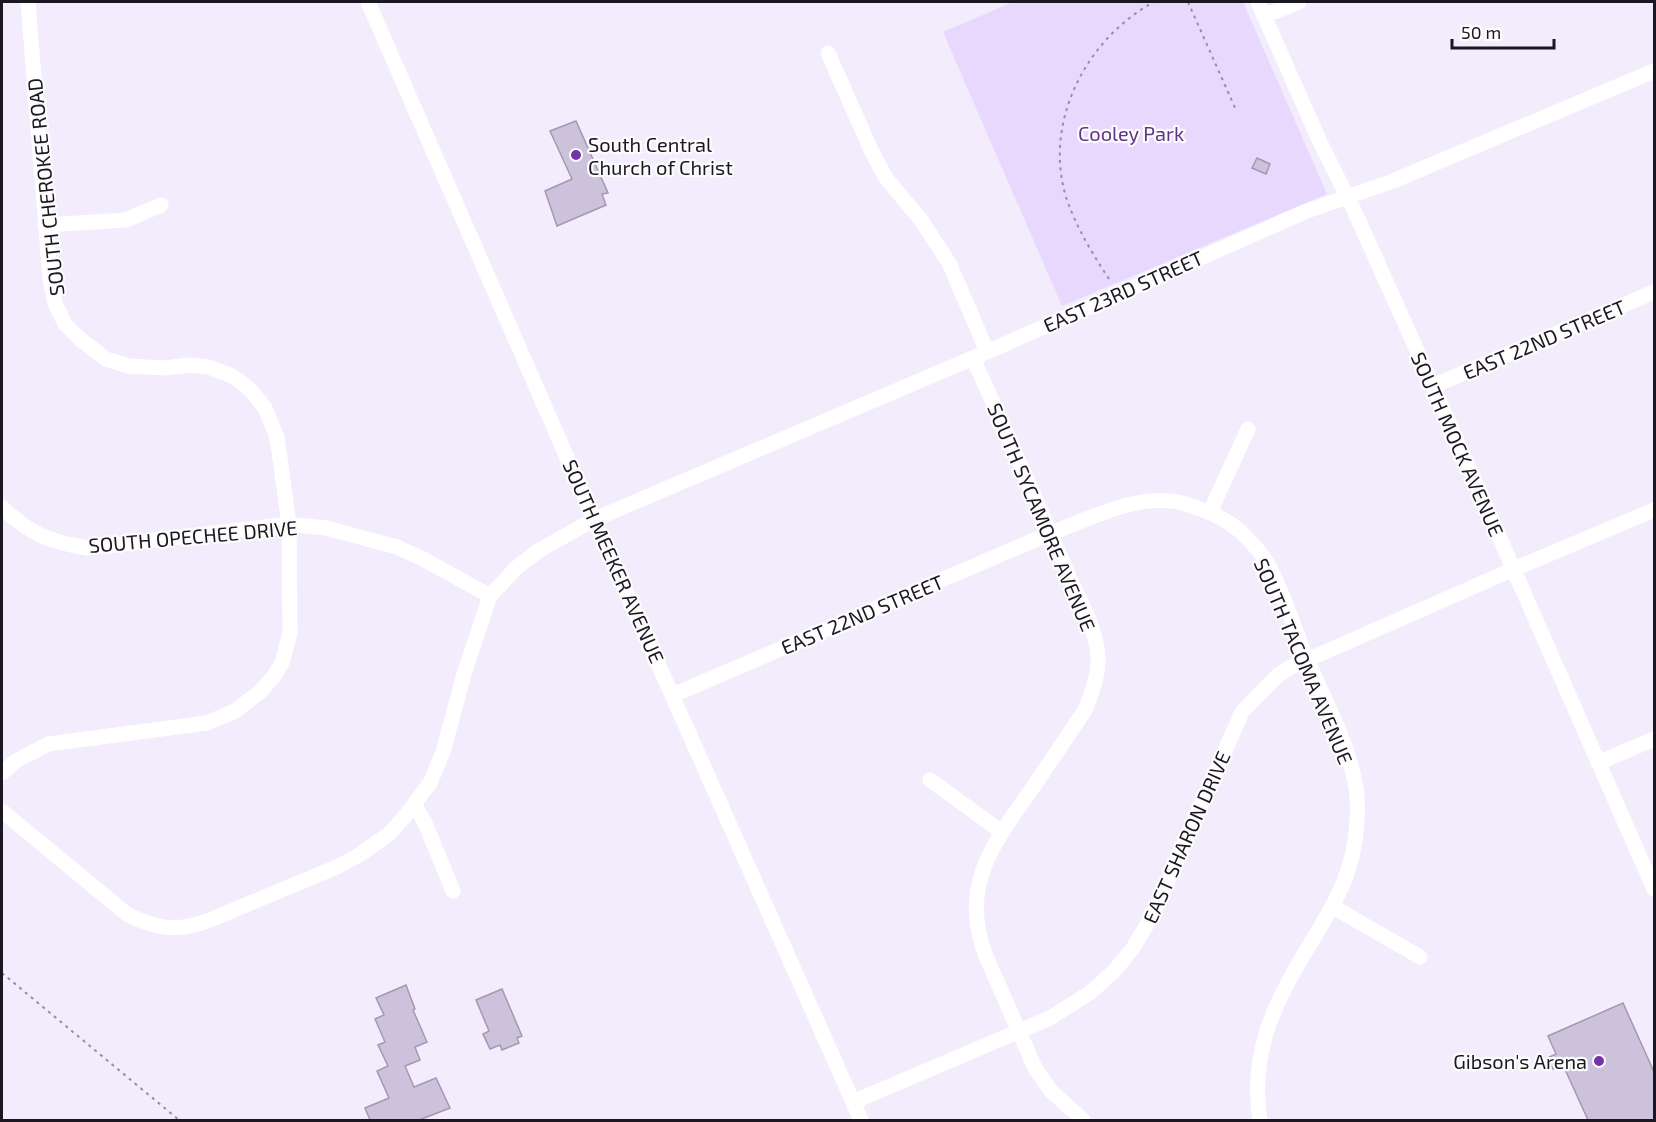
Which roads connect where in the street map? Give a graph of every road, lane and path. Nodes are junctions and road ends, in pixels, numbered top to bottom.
1 (28, 2) edge
2 (368, 2) edge
3 (1154, 2) edge
4 (1188, 2) edge
5 (1258, 2) edge
6 (1299, 2) edge
7 (1264, 16) junction
8 (828, 53) dead end
9 (1654, 71) edge
10 (1236, 110) dead end
11 (1347, 198) junction
12 (161, 205) dead end
13 (45, 225) junction
14 (1109, 279) dead end
15 (1654, 292) edge
16 (980, 355) junction
17 (1433, 386) junction
18 (1248, 429) dead end
19 (2, 507) edge
20 (1654, 510) edge
21 (1210, 512) junction
22 (595, 519) junction
23 (290, 524) junction
24 (1051, 533) junction
25 (1514, 569) junction
26 (490, 596) junction
27 (1308, 661) junction
28 (673, 695) junction
29 (1654, 739) edge
30 (1598, 763) junction
31 (2, 773) edge
32 (930, 780) dead end
33 (414, 804) junction
34 (2, 811) edge
35 (1002, 832) junction
36 (1654, 889) edge
37 (453, 891) dead end
38 (1333, 907) junction
39 (1420, 957) dead end
40 (2, 973) edge
41 (1018, 1032) junction
42 (853, 1102) junction
43 (178, 1120) edge
44 (861, 1120) edge
45 (1083, 1120) edge
46 (1260, 1120) edge

1 - 13 street, SOUTH CHEROKEE ROAD
2 - 22 street, SOUTH MEEKER AVENUE
3 - 14 path
4 - 10 path
5 - 7 street, SOUTH MOCK AVENUE
6 - 7 street
7 - 11 street, SOUTH MOCK AVENUE
8 - 16 street, SOUTH SYCAMORE AVENUE
9 - 11 street, EAST 23RD STREET
11 - 16 street, EAST 23RD STREET
11 - 17 street, SOUTH MOCK AVENUE
12 - 13 street
13 - 23 street, SOUTH CHEROKEE ROAD
15 - 17 street, EAST 22ND STREET
16 - 22 street, EAST 23RD STREET
16 - 24 street, SOUTH SYCAMORE AVENUE
17 - 25 street, SOUTH MOCK AVENUE
18 - 21 street
19 - 23 street, SOUTH OPECHEE DRIVE
20 - 25 street, EAST SHARON DRIVE
21 - 24 street, SOUTH TACOMA AVENUE
21 - 27 street, SOUTH TACOMA AVENUE
22 - 26 street, EAST 23RD STREET
22 - 28 street, SOUTH MEEKER AVENUE
23 - 26 street, SOUTH OPECHEE DRIVE
23 - 31 street, SOUTH CHEROKEE ROAD
24 - 28 street, EAST 22ND STREET
24 - 35 street, SOUTH SYCAMORE AVENUE
25 - 27 street, EAST SHARON DRIVE
25 - 30 street, SOUTH MOCK AVENUE
26 - 33 street
27 - 38 street, SOUTH TACOMA AVENUE
27 - 41 street, EAST SHARON DRIVE
28 - 42 street, SOUTH MEEKER AVENUE
29 - 30 street
30 - 36 street, SOUTH MOCK AVENUE
32 - 35 street
33 - 34 street
33 - 37 street
35 - 41 street, SOUTH SYCAMORE AVENUE
38 - 39 street
38 - 46 street, SOUTH TACOMA AVENUE
40 - 43 path
41 - 42 street, EAST SHARON DRIVE
41 - 45 street, SOUTH SYCAMORE AVENUE
42 - 44 street, SOUTH MEEKER AVENUE

